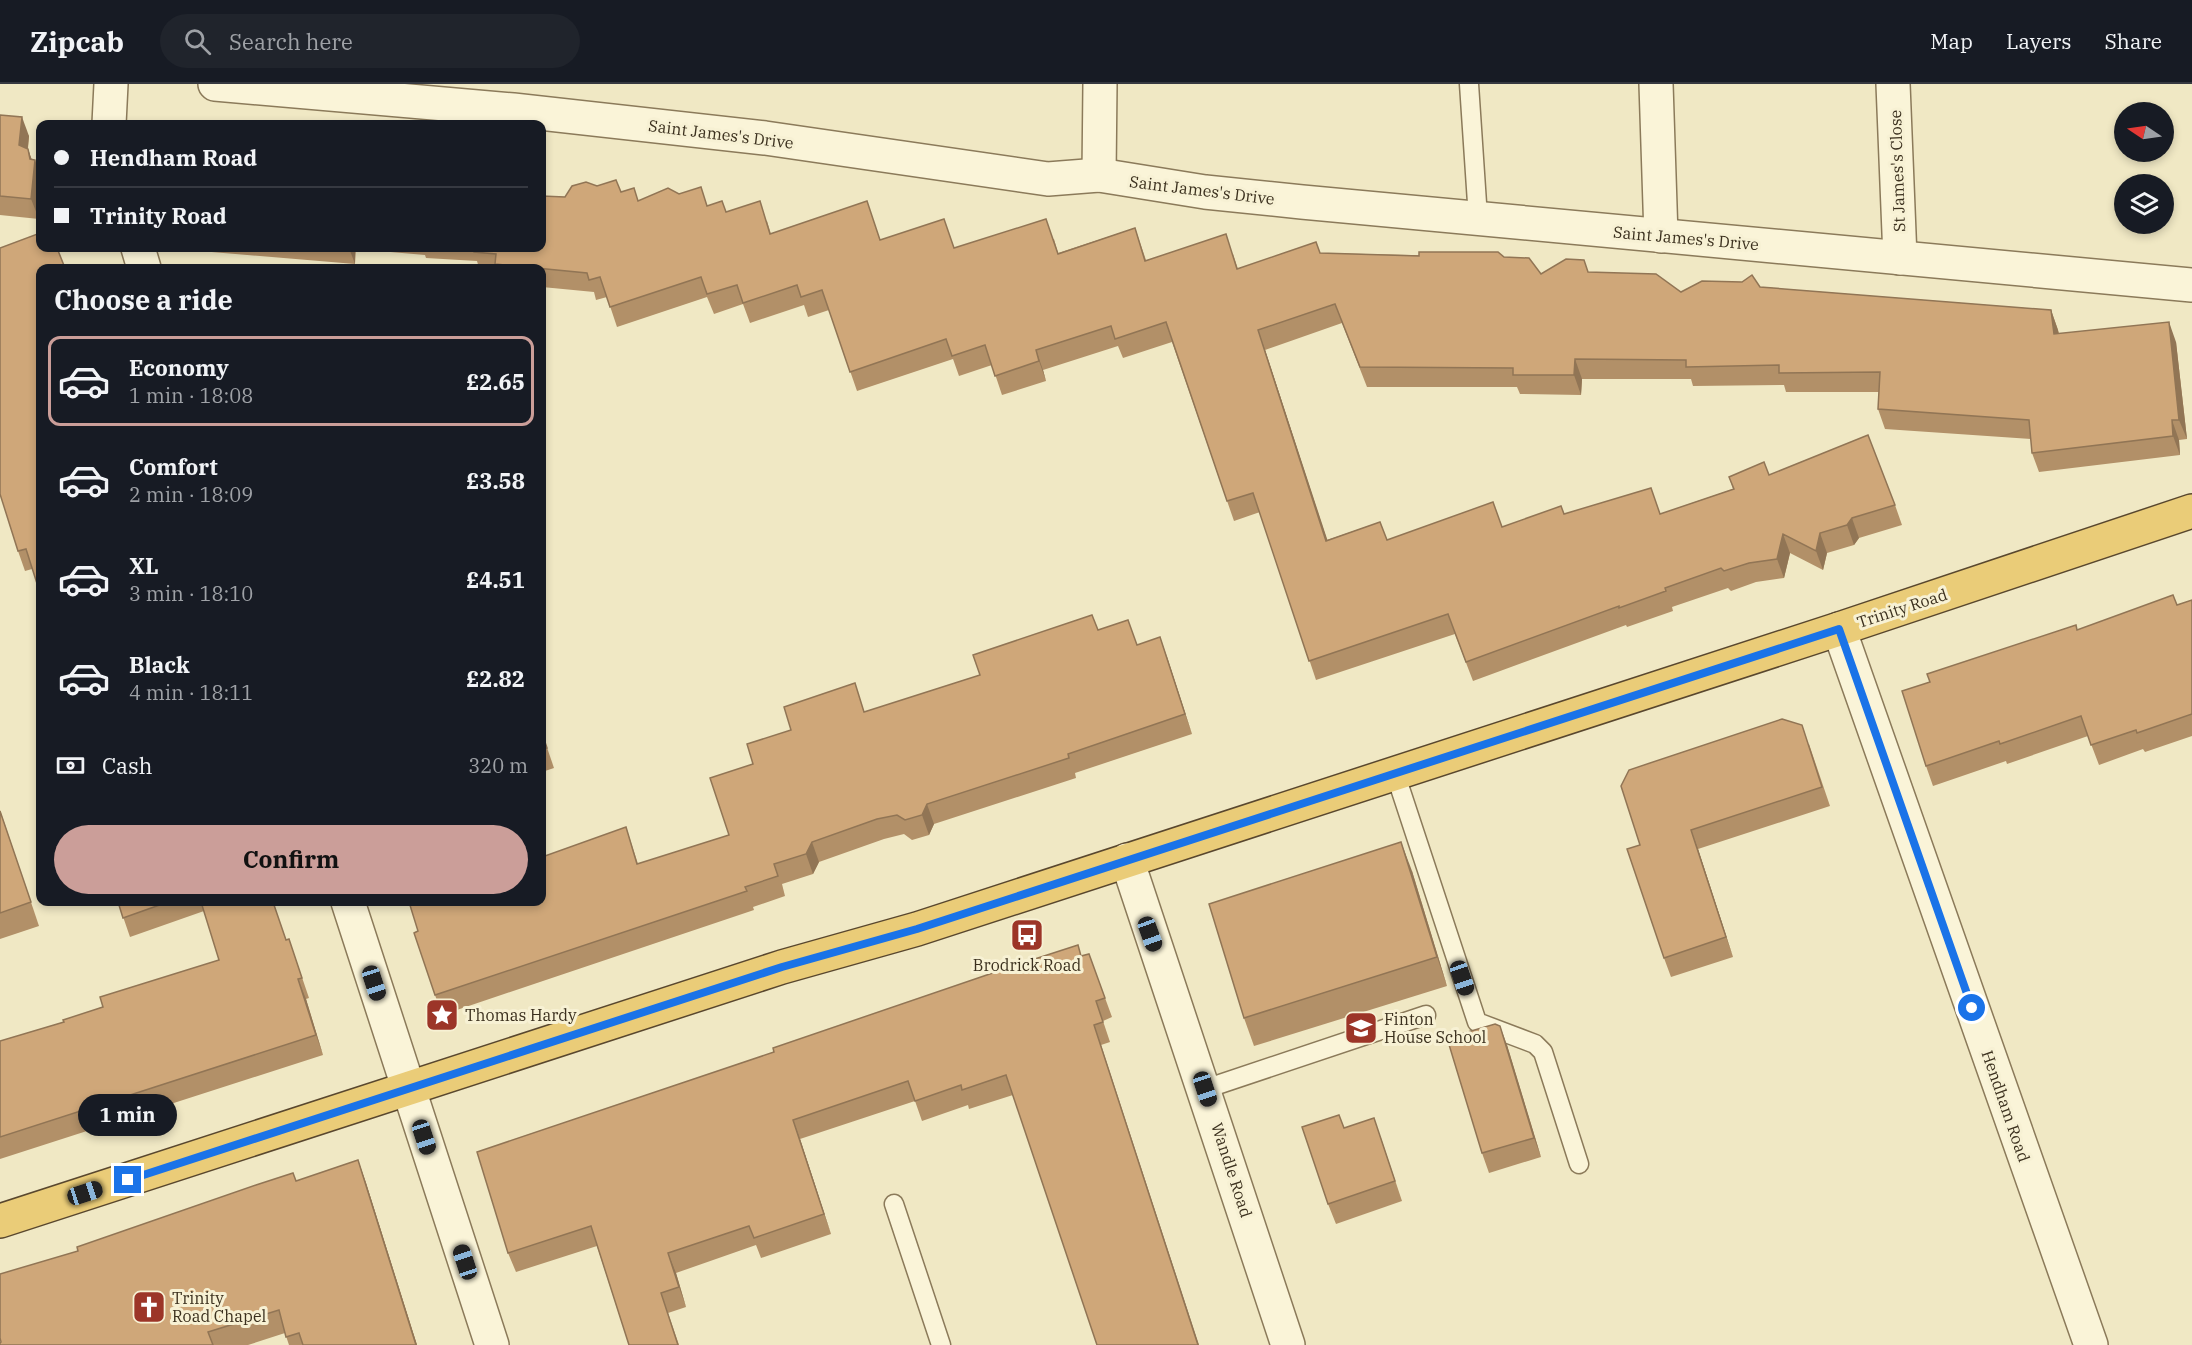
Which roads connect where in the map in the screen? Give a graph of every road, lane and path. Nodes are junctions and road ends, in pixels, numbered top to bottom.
1 (111, 84) edge
2 (215, 84) edge
3 (1100, 84) edge
4 (1469, 84) edge
5 (1656, 84) edge
6 (1893, 84) edge
7 (515, 97) edge
8 (109, 120) edge
9 (1099, 175) junction
10 (1478, 218) junction
11 (1661, 236) junction
12 (1900, 258) junction
13 (2192, 285) edge
14 (2192, 511) edge
15 (1839, 629) junction
16 (1395, 773) junction
17 (1127, 860) junction
18 (349, 906) edge
19 (1426, 1015) dead end
20 (409, 1089) junction
21 (1205, 1089) junction
22 (1579, 1164) dead end
23 (894, 1204) dead end
24 (0, 1221) edge
25 (492, 1345) edge
26 (940, 1345) edge
27 (1288, 1345) edge
28 (2091, 1345) edge

1 - 8 street
2 - 7 street, Saint James's Drive
3 - 9 street
4 - 10 lane
5 - 11 street
6 - 12 street, St James's Close
7 - 9 street, Saint James's Drive
9 - 10 street, Saint James's Drive
10 - 11 street, Saint James's Drive
11 - 12 street, Saint James's Drive
12 - 13 street, Saint James's Drive
14 - 15 highway, Trinity Road
15 - 16 highway, Trinity Road
15 - 28 street, Hendham Road
16 - 17 highway, Trinity Road
16 - 22 lane
17 - 20 highway, Trinity Road
17 - 21 street, Wandle Road
18 - 20 street
19 - 21 lane
20 - 24 highway, Trinity Road
20 - 25 street
21 - 27 street, Wandle Road
23 - 26 lane

